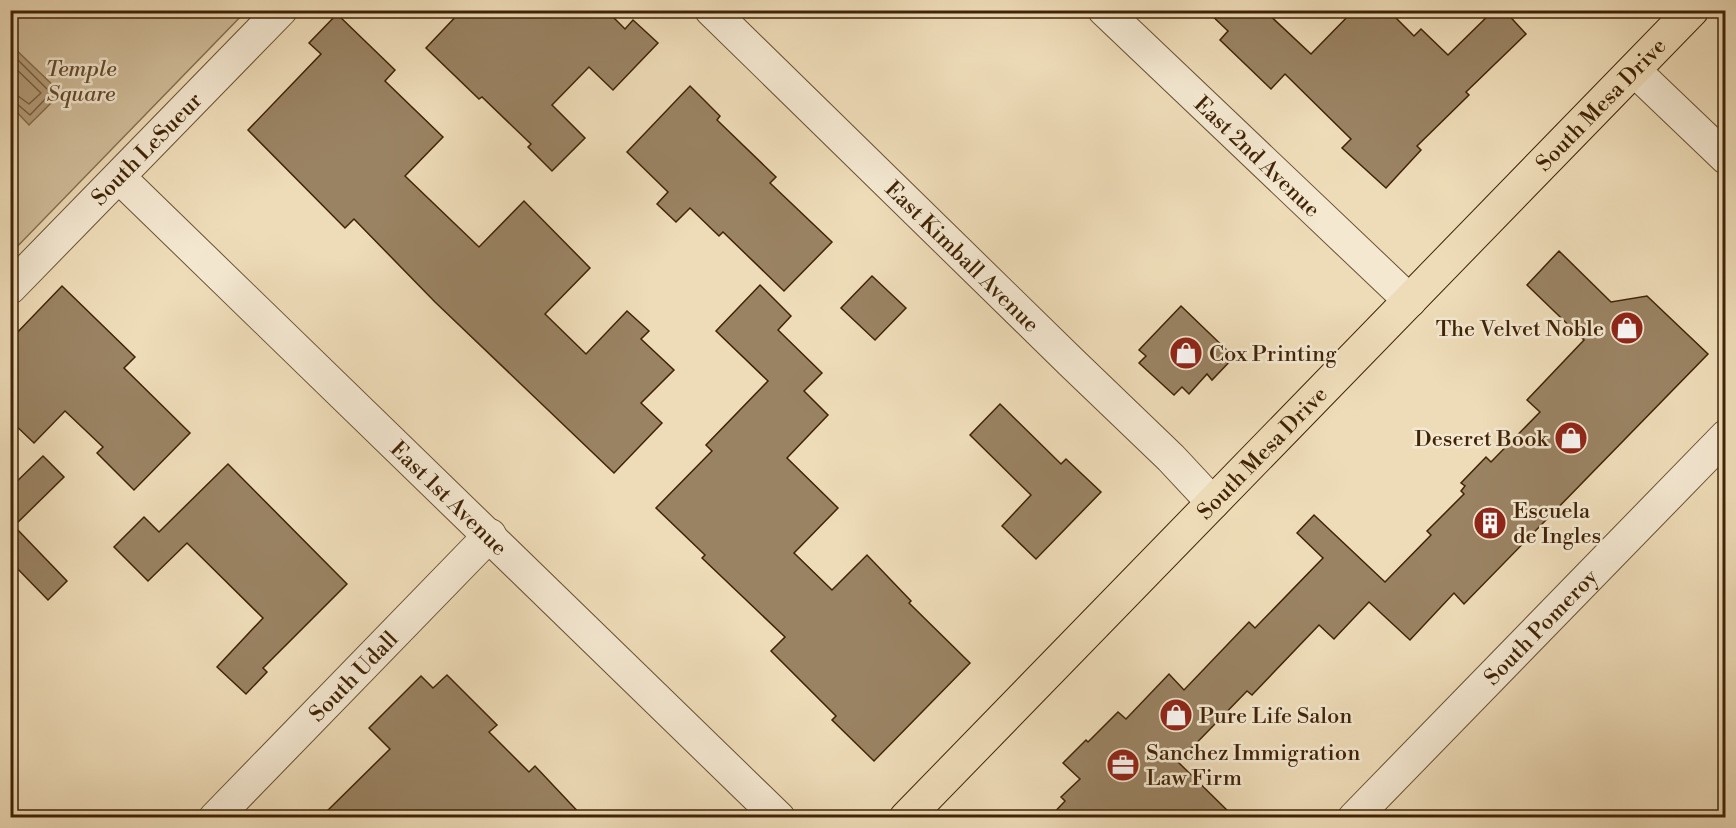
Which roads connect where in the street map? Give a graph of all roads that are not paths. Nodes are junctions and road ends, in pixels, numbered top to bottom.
1 (281, 10) edge
2 (711, 10) edge
3 (1104, 10) edge
4 (1692, 10) edge
5 (1635, 70) junction
6 (1725, 158) edge
7 (120, 178) junction
8 (10, 288) edge
9 (1410, 301) junction
10 (1725, 436) edge
11 (1213, 502) junction
12 (490, 535) junction
13 (215, 818) edge
14 (779, 818) edge
15 (906, 818) edge
16 (1354, 818) edge

1 - 7 street, South LeSueur
2 - 11 street, East Kimball Avenue
3 - 9 street, East 2nd Avenue
4 - 5 main road, South Mesa Drive
5 - 6 street
5 - 9 main road, South Mesa Drive
7 - 8 street, South LeSueur
7 - 12 street, East 1st Avenue
9 - 11 main road, South Mesa Drive
10 - 16 street, South Pomeroy
11 - 15 main road, South Mesa Drive
12 - 13 street, South Udall
12 - 14 street, East 1st Avenue

